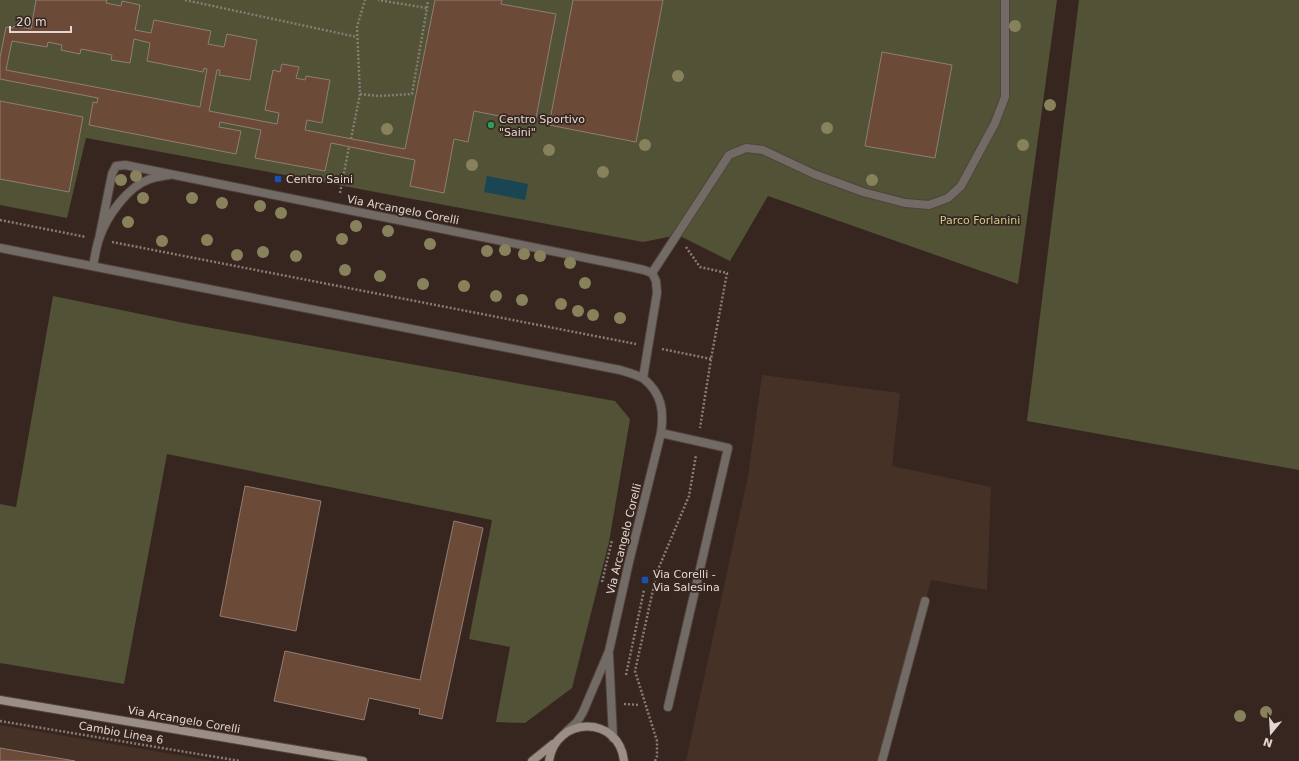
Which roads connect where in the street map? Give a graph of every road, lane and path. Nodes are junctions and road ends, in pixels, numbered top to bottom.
1 (185, 0) edge
2 (365, 0) edge
3 (378, 0) edge
4 (428, 0) edge
5 (1005, 0) edge
6 (427, 8) junction
7 (357, 37) junction
8 (360, 94) junction
9 (351, 139) dead end
10 (350, 147) dead end
11 (171, 175) junction
12 (337, 208) junction
13 (0, 220) edge
14 (678, 235) junction
15 (99, 239) junction
16 (0, 248) edge
17 (93, 266) junction
18 (652, 273) junction
19 (620, 341) dead end
20 (667, 350) dead end
21 (711, 359) junction
22 (643, 378) junction
23 (661, 433) junction
24 (698, 442) junction
25 (612, 540) dead end
26 (602, 582) dead end
27 (644, 590) dead end
28 (925, 601) dead end
29 (609, 651) junction
30 (625, 681) dead end
31 (0, 700) edge
32 (620, 703) dead end
33 (640, 705) dead end
34 (668, 707) dead end
35 (0, 720) edge
36 (566, 732) junction
37 (613, 738) junction
38 (556, 741) junction
39 (624, 760) edge
40 (240, 761) edge
41 (363, 761) edge
42 (532, 761) edge
43 (549, 761) edge
44 (655, 761) edge
45 (882, 761) edge

1 - 7 path
2 - 7 path
3 - 6 path
4 - 6 path
5 - 14 street
6 - 8 path
7 - 8 path
8 - 9 path
10 - 12 path
11 - 12 street, Via Arcangelo Corelli
11 - 15 street, Via Arcangelo Corelli
11 - 15 street
12 - 18 street, Via Arcangelo Corelli
13 - 15 path
14 - 18 street
14 - 21 path
15 - 17 street, Via Arcangelo Corelli
15 - 19 path
16 - 17 street, Via Arcangelo Corelli
17 - 22 street, Via Arcangelo Corelli
18 - 22 street
20 - 21 path
21 - 24 path
22 - 23 street, Via Arcangelo Corelli
23 - 24 street
23 - 29 street, Via Arcangelo Corelli
24 - 34 street
24 - 44 path
25 - 26 path
27 - 30 path
28 - 45 street
29 - 36 street, Via Arcangelo Corelli
29 - 37 street, Via Arcangelo Corelli
31 - 41 street, Via Arcangelo Corelli
32 - 33 path
35 - 40 path, Cambio Linea 6
36 - 37 street
36 - 38 street
37 - 39 street
38 - 42 street
38 - 43 street

